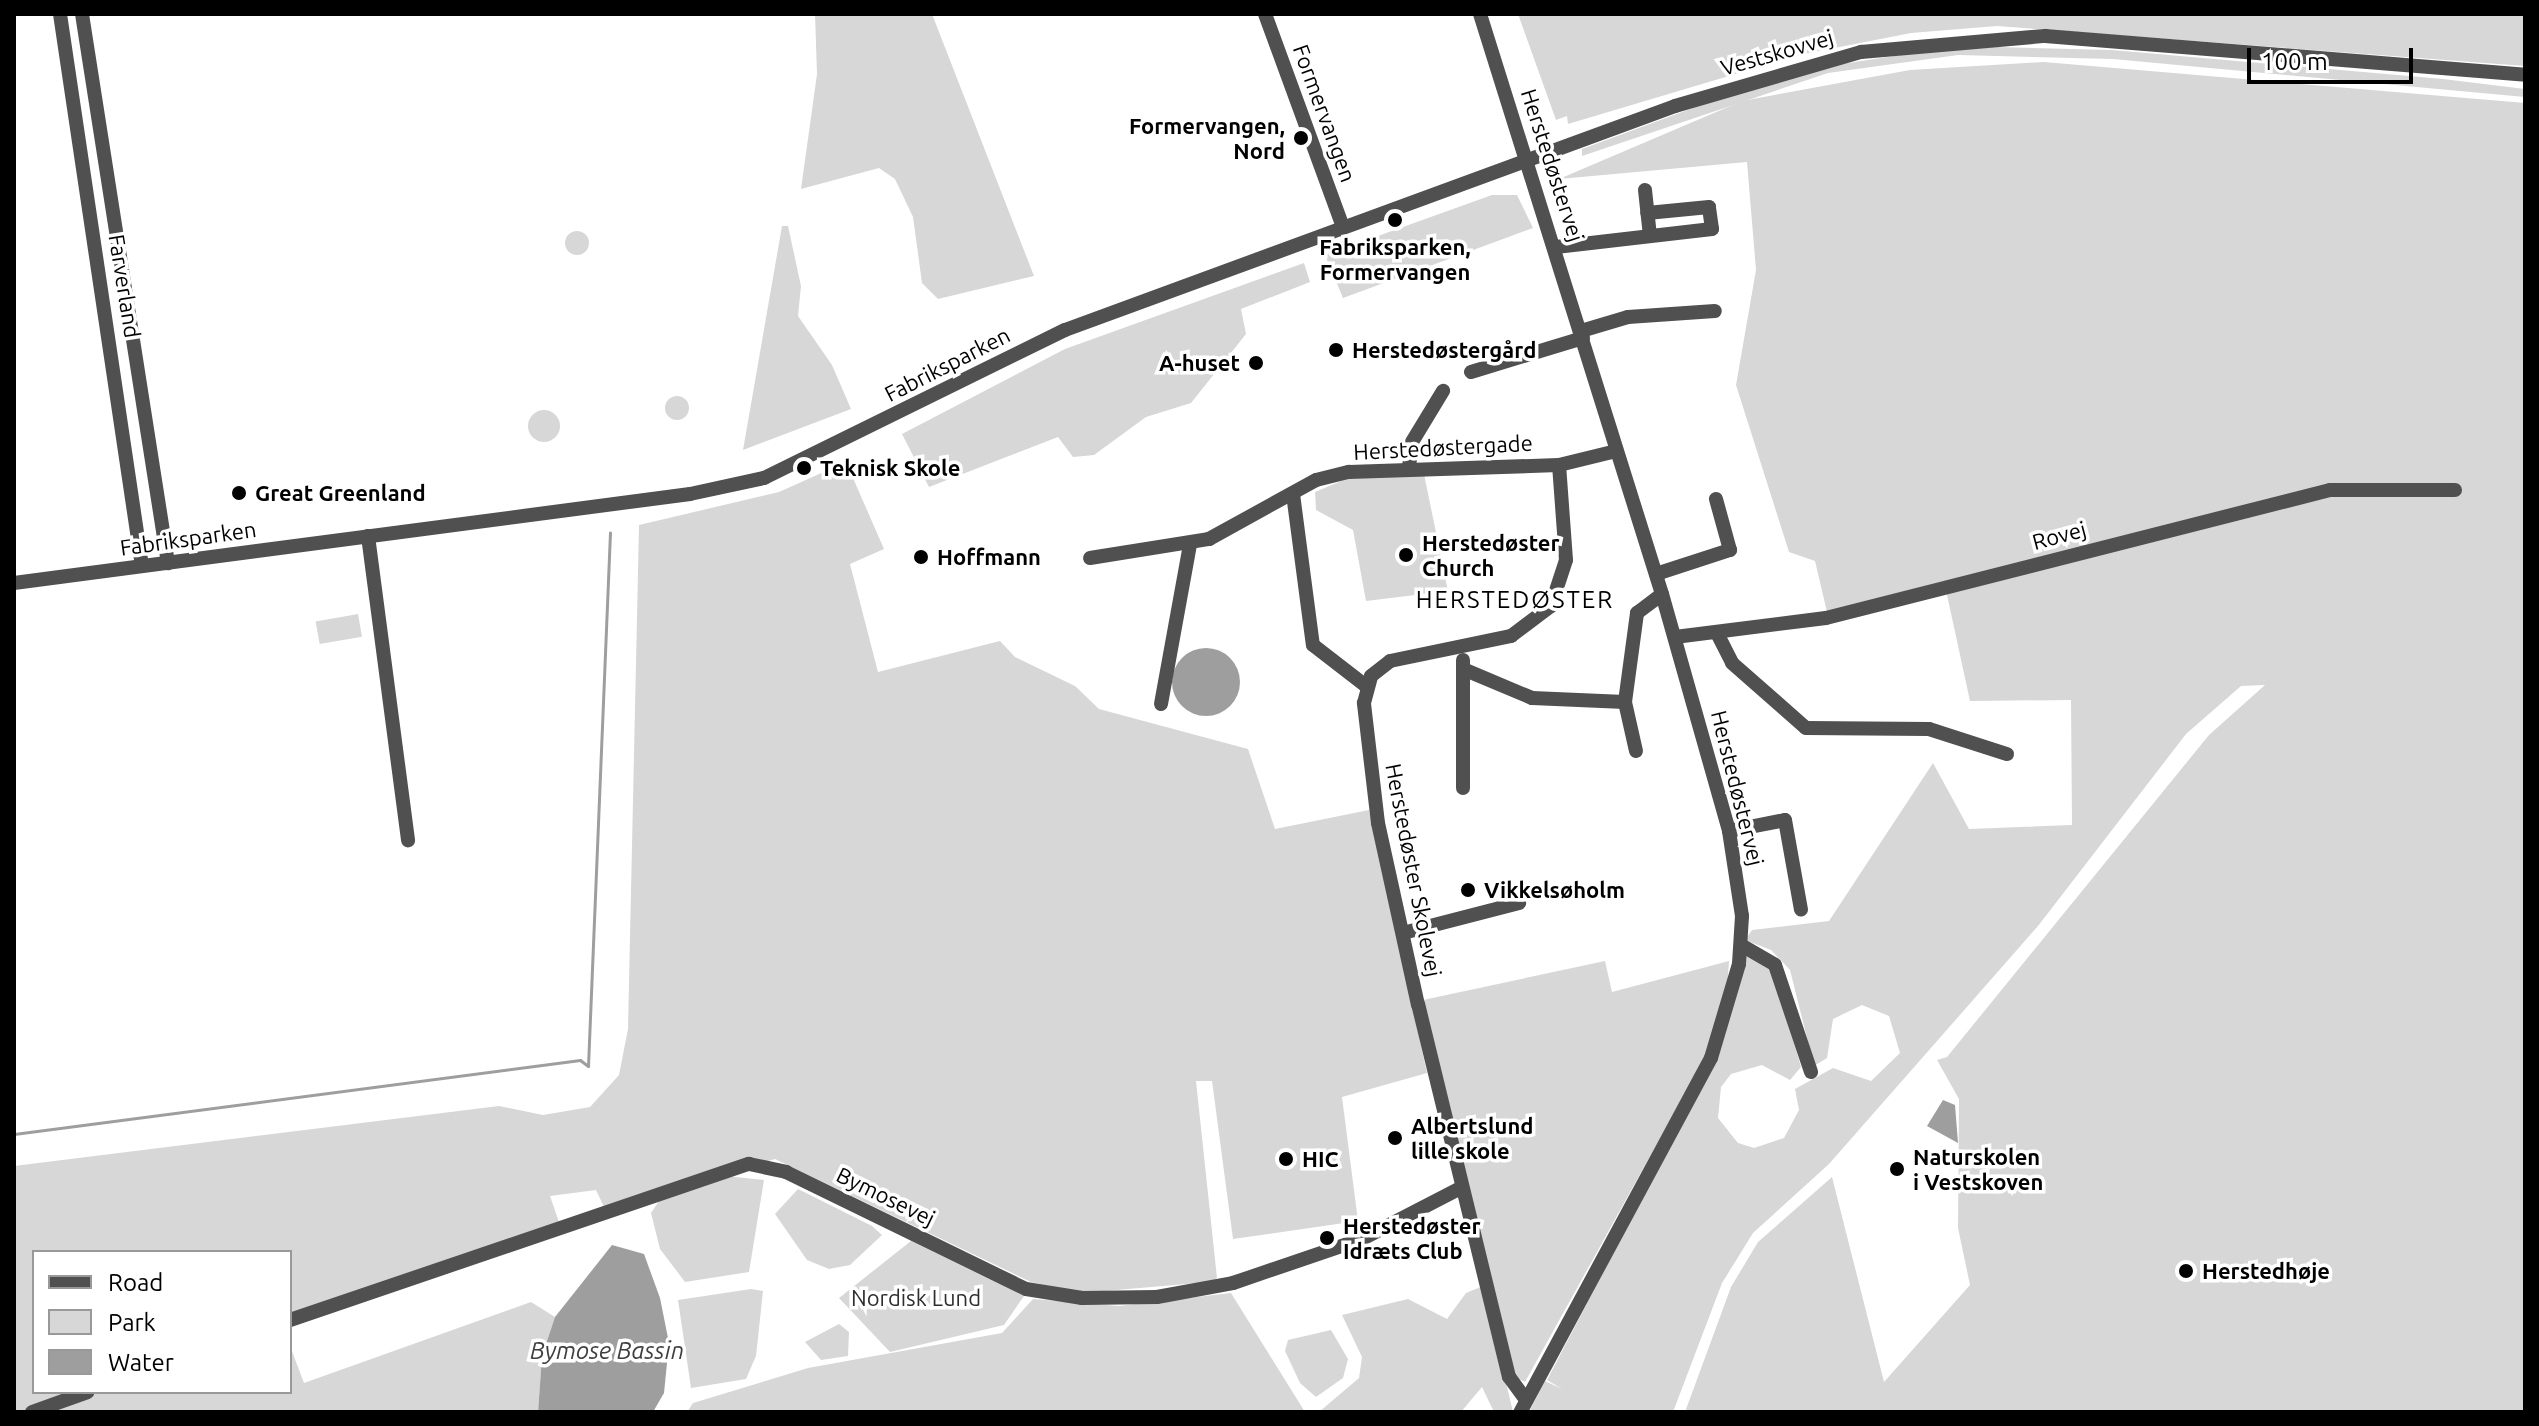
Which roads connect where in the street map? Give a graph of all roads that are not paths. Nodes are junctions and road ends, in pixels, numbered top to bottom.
1 (60, 14) edge
2 (82, 14) edge
3 (1265, 14) edge
4 (1480, 14) edge
5 (90, 67) junction
6 (69, 70) junction
7 (2525, 75) edge
8 (1529, 159) junction
9 (105, 165) junction
10 (84, 168) junction
11 (1645, 190) dead end
12 (111, 203) junction
13 (91, 207) junction
14 (1647, 213) junction
15 (1343, 227) junction
16 (1650, 236) junction
17 (1556, 247) junction
18 (1715, 311) dead end
19 (1582, 334) junction
20 (1471, 372) dead end
21 (140, 385) junction
22 (117, 388) junction
23 (1443, 391) dead end
24 (1616, 451) junction
25 (1559, 465) junction
26 (1409, 467) junction
27 (2455, 490) dead end
28 (1293, 494) junction
29 (1716, 499) dead end
30 (368, 536) junction
31 (1190, 544) junction
32 (1090, 558) dead end
33 (168, 563) junction
34 (142, 566) junction
35 (1656, 574) junction
36 (14, 583) edge
37 (1662, 594) junction
38 (1718, 635) junction
39 (1675, 637) junction
40 (1463, 648) junction
41 (1463, 669) junction
42 (1366, 686) junction
43 (1625, 702) junction
44 (1161, 704) dead end
45 (1636, 751) dead end
46 (2007, 754) dead end
47 (1463, 788) dead end
48 (1729, 831) junction
49 (408, 840) dead end
50 (1519, 903) dead end
51 (1801, 910) dead end
52 (1403, 933) junction
53 (1741, 945) junction
54 (1811, 1072) dead end
55 (1461, 1188) junction
56 (292, 1319) edge
57 (82, 1394) edge
58 (1523, 1406) edge
59 (32, 1412) edge

1 - 6 street, Farverland
2 - 5 street, Farverland
3 - 15 street, Formervangen
4 - 8 street, Herstedøstervej
5 - 6 street
5 - 9 street, Farverland
6 - 10 street, Farverland
7 - 8 street, Vestskovvej
8 - 15 street, Fabriksparken
8 - 17 street, Herstedøstervej
9 - 10 street
9 - 12 street, Farverland
10 - 13 street, Farverland
11 - 14 street
12 - 13 street
12 - 21 street, Farverland
13 - 22 street, Farverland
14 - 16 street
14 - 16 street
15 - 30 street, Fabriksparken
16 - 17 street
17 - 19 street, Herstedøstervej
18 - 19 street
19 - 20 street
19 - 24 street, Herstedøstervej
21 - 22 street
21 - 33 street, Farverland
22 - 34 street, Farverland
23 - 26 street
24 - 25 street, Herstedøstergade
24 - 35 street, Herstedøstervej
25 - 26 street, Herstedøstergade
25 - 40 street
26 - 28 street, Herstedøstergade
27 - 38 street, Rovej
28 - 31 street, Herstedøstergade
28 - 42 street
29 - 35 street
30 - 33 street, Fabriksparken
30 - 49 street
31 - 32 street, Herstedøstergade
31 - 44 street
33 - 34 street, Fabriksparken
34 - 36 street, Fabriksparken
35 - 37 street, Herstedøstervej
37 - 39 street, Herstedøstervej
37 - 43 street
38 - 39 street, Rovej
38 - 46 street
39 - 48 street, Herstedøstervej
40 - 41 street
40 - 42 street
41 - 43 street
41 - 47 street
42 - 52 street, Herstedøster Skolevej
43 - 45 street
48 - 51 street
48 - 53 street, Herstedøstervej
50 - 52 street
52 - 55 street, Herstedøster Skolevej
53 - 54 street
53 - 58 street, Herstedøstervej
55 - 56 street, Bymosevej
55 - 58 street, Herstedøster Skolevej
57 - 59 street

